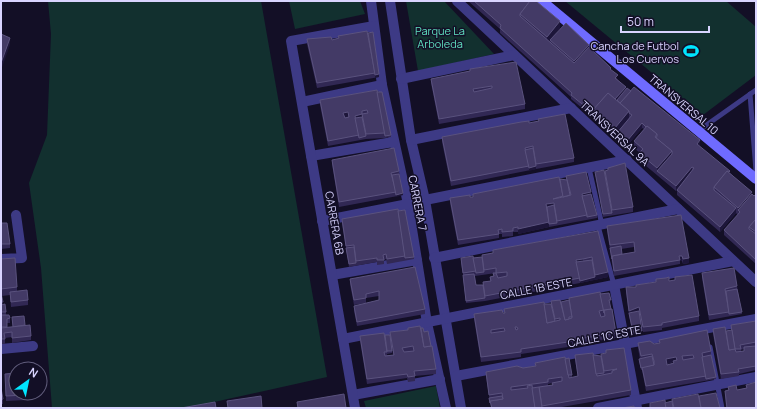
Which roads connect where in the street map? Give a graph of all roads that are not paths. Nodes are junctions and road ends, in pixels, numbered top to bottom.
1 (371, 1) edge
2 (390, 1) edge
3 (457, 1) edge
4 (542, 1) edge
5 (374, 26) junction
6 (514, 55) junction
7 (401, 80) junction
8 (382, 85) junction
9 (756, 90) edge
10 (750, 94) junction
11 (302, 102) junction
12 (570, 108) junction
13 (698, 131) junction
14 (411, 140) junction
15 (393, 142) junction
16 (311, 156) junction
17 (626, 160) junction
18 (589, 168) junction
19 (756, 171) edge
20 (756, 179) edge
21 (425, 200) junction
22 (408, 204) junction
23 (678, 208) junction
24 (16, 215) dead end
25 (322, 221) junction
26 (600, 225) junction
27 (434, 258) junction
28 (1, 259) edge
29 (416, 260) junction
30 (733, 261) junction
31 (332, 275) junction
32 (756, 282) edge
33 (614, 285) junction
34 (444, 318) junction
35 (756, 319) edge
36 (427, 323) junction
37 (343, 339) junction
38 (709, 342) edge
39 (625, 344) junction
40 (34, 346) dead end
41 (1, 350) edge
42 (456, 376) junction
43 (756, 377) edge
44 (440, 379) junction
45 (718, 384) junction
46 (352, 400) edge
47 (636, 404) edge
48 (446, 408) edge
49 (461, 408) edge
50 (598, 408) edge
51 (722, 408) edge

1 - 5 street, CARRERA 7
2 - 7 street, CARRERA 7
3 - 6 street, TRANSVERSAL 9A
4 - 13 main road, TRANSVERSAL 10
5 - 8 street, CARRERA 7
5 - 11 street, CARRERA 6B
6 - 7 street
6 - 12 street, TRANSVERSAL 9A
7 - 14 street, CARRERA 7
8 - 11 street
8 - 15 street, CARRERA 7
9 - 10 lane
10 - 13 lane
10 - 19 lane
11 - 16 street, CARRERA 6B
12 - 14 street
12 - 17 street, TRANSVERSAL 9A
13 - 20 main road, TRANSVERSAL 10
14 - 21 street, CARRERA 7
15 - 16 street
15 - 22 street, CARRERA 7
16 - 25 street, CARRERA 6B
17 - 18 street
17 - 23 street, TRANSVERSAL 9A
18 - 21 street
18 - 26 lane
21 - 27 street, CARRERA 7
22 - 25 street
22 - 29 street, CARRERA 7
23 - 26 street
23 - 30 street, TRANSVERSAL 9A
24 - 28 street
25 - 31 street, CARRERA 6B
26 - 27 street
26 - 33 lane
27 - 34 street, CARRERA 7
29 - 31 street
29 - 36 street, CARRERA 7
30 - 32 street, TRANSVERSAL 9A
30 - 33 street, CALLE 1B ESTE
31 - 37 street, CARRERA 6B
33 - 34 street, CALLE 1B ESTE
33 - 39 street
34 - 36 street, CALLE 1B ESTE
34 - 42 street, CARRERA 7
35 - 39 street, CALLE 1C ESTE
36 - 37 street, CALLE 1B ESTE
36 - 44 street, CARRERA 7
37 - 46 street, CARRERA 6B
38 - 45 lane
39 - 42 street, CALLE 1C ESTE
39 - 47 street
40 - 41 street
42 - 49 street, CARRERA 7
43 - 45 street
44 - 46 street
44 - 48 street, CARRERA 7
45 - 47 street
45 - 51 lane
47 - 50 street

